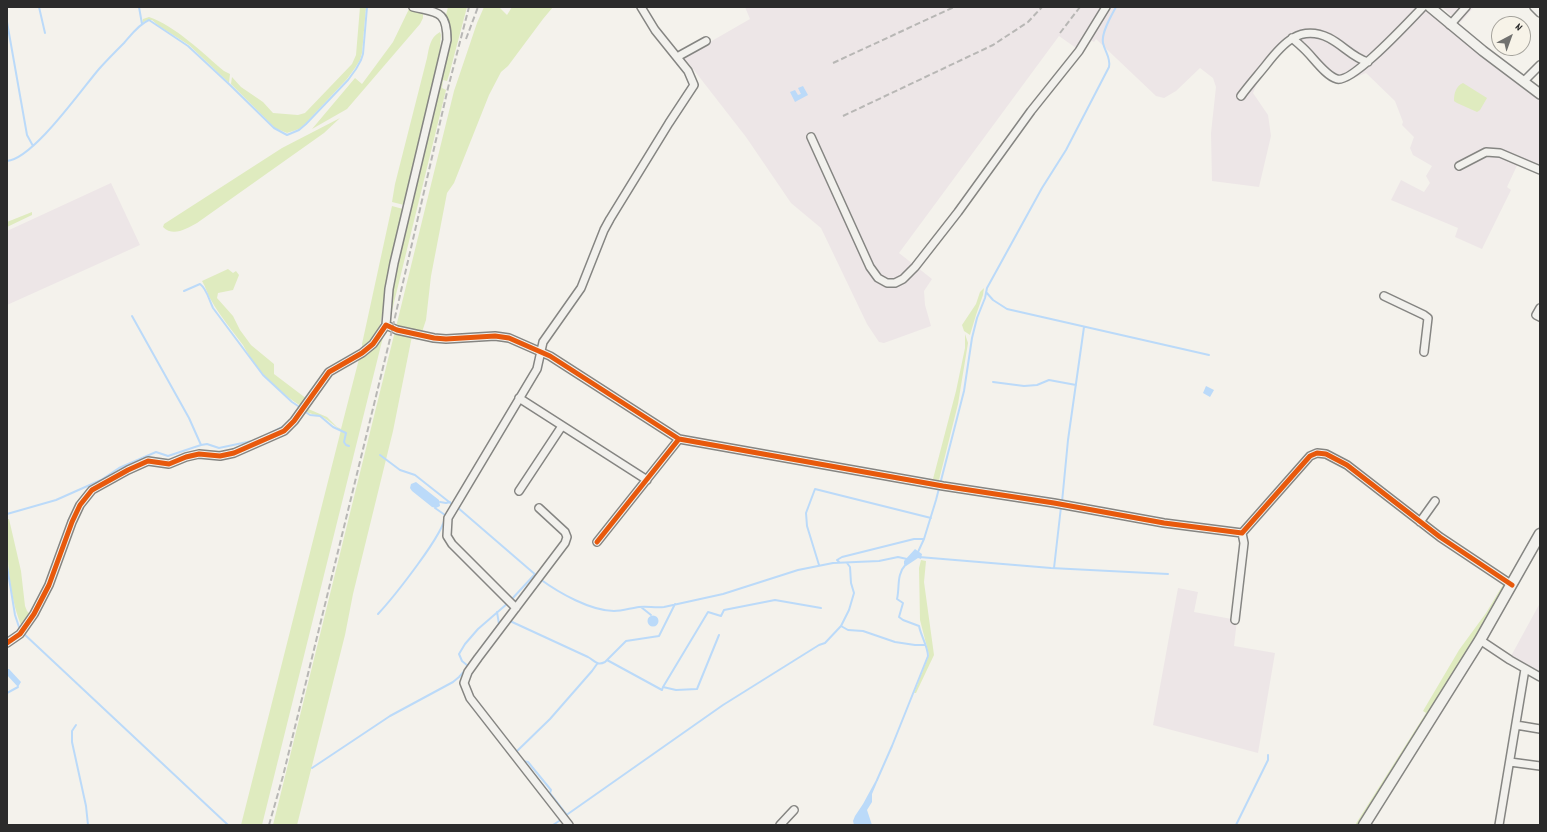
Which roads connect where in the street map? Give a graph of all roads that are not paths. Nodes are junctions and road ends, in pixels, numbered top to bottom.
1 (414, 7) edge
2 (641, 7) edge
3 (1106, 7) edge
4 (1423, 7) edge
5 (1430, 7) edge
6 (1466, 7) edge
7 (1534, 7) edge
8 (1540, 13) edge
9 (1450, 25) junction
10 (1292, 38) junction
11 (706, 41) dead end
12 (677, 57) junction
13 (1368, 62) junction
14 (1540, 65) edge
15 (1524, 81) junction
16 (1540, 94) edge
17 (1241, 96) dead end
18 (811, 137) dead end
19 (1459, 166) dead end
20 (1540, 170) edge
21 (1384, 296) dead end
22 (1540, 308) edge
23 (1540, 317) edge
24 (386, 326) junction
25 (540, 352) junction
26 (1424, 352) dead end
27 (519, 398) junction
28 (562, 426) junction
29 (679, 439) junction
30 (647, 480) junction
31 (519, 491) dead end
32 (1435, 501) dead end
33 (539, 508) dead end
34 (1420, 522) junction
35 (1242, 533) junction
36 (1540, 534) edge
37 (597, 542) dead end
38 (1512, 584) junction
39 (516, 608) junction
40 (1235, 620) dead end
41 (1480, 640) junction
42 (7, 643) edge
43 (1525, 669) junction
44 (1540, 677) edge
45 (1516, 725) junction
46 (1540, 729) edge
47 (1510, 762) junction
48 (1540, 766) edge
49 (794, 810) dead end
50 (569, 825) edge
51 (780, 825) edge
52 (1364, 825) edge
53 (1499, 825) edge

1 - 24 street
2 - 12 street
3 - 18 street
4 - 13 street
5 - 9 street
6 - 9 street
7 - 8 street
9 - 15 street
10 - 13 street
10 - 13 street
10 - 17 street
11 - 12 street
12 - 25 street
14 - 15 street
15 - 16 street
19 - 20 street
21 - 26 street
22 - 23 street
24 - 25 street
24 - 42 street
25 - 27 street
25 - 29 street
27 - 28 street
27 - 39 street
28 - 30 street
28 - 31 street
29 - 30 street
29 - 35 street
30 - 37 street
32 - 34 street
33 - 39 street
34 - 35 street
34 - 38 street
35 - 40 street
36 - 38 main road
38 - 41 main road
39 - 50 street
41 - 43 street
41 - 52 main road
43 - 44 street
43 - 45 street
45 - 46 street
45 - 47 street
47 - 48 street
47 - 53 street
49 - 51 street

